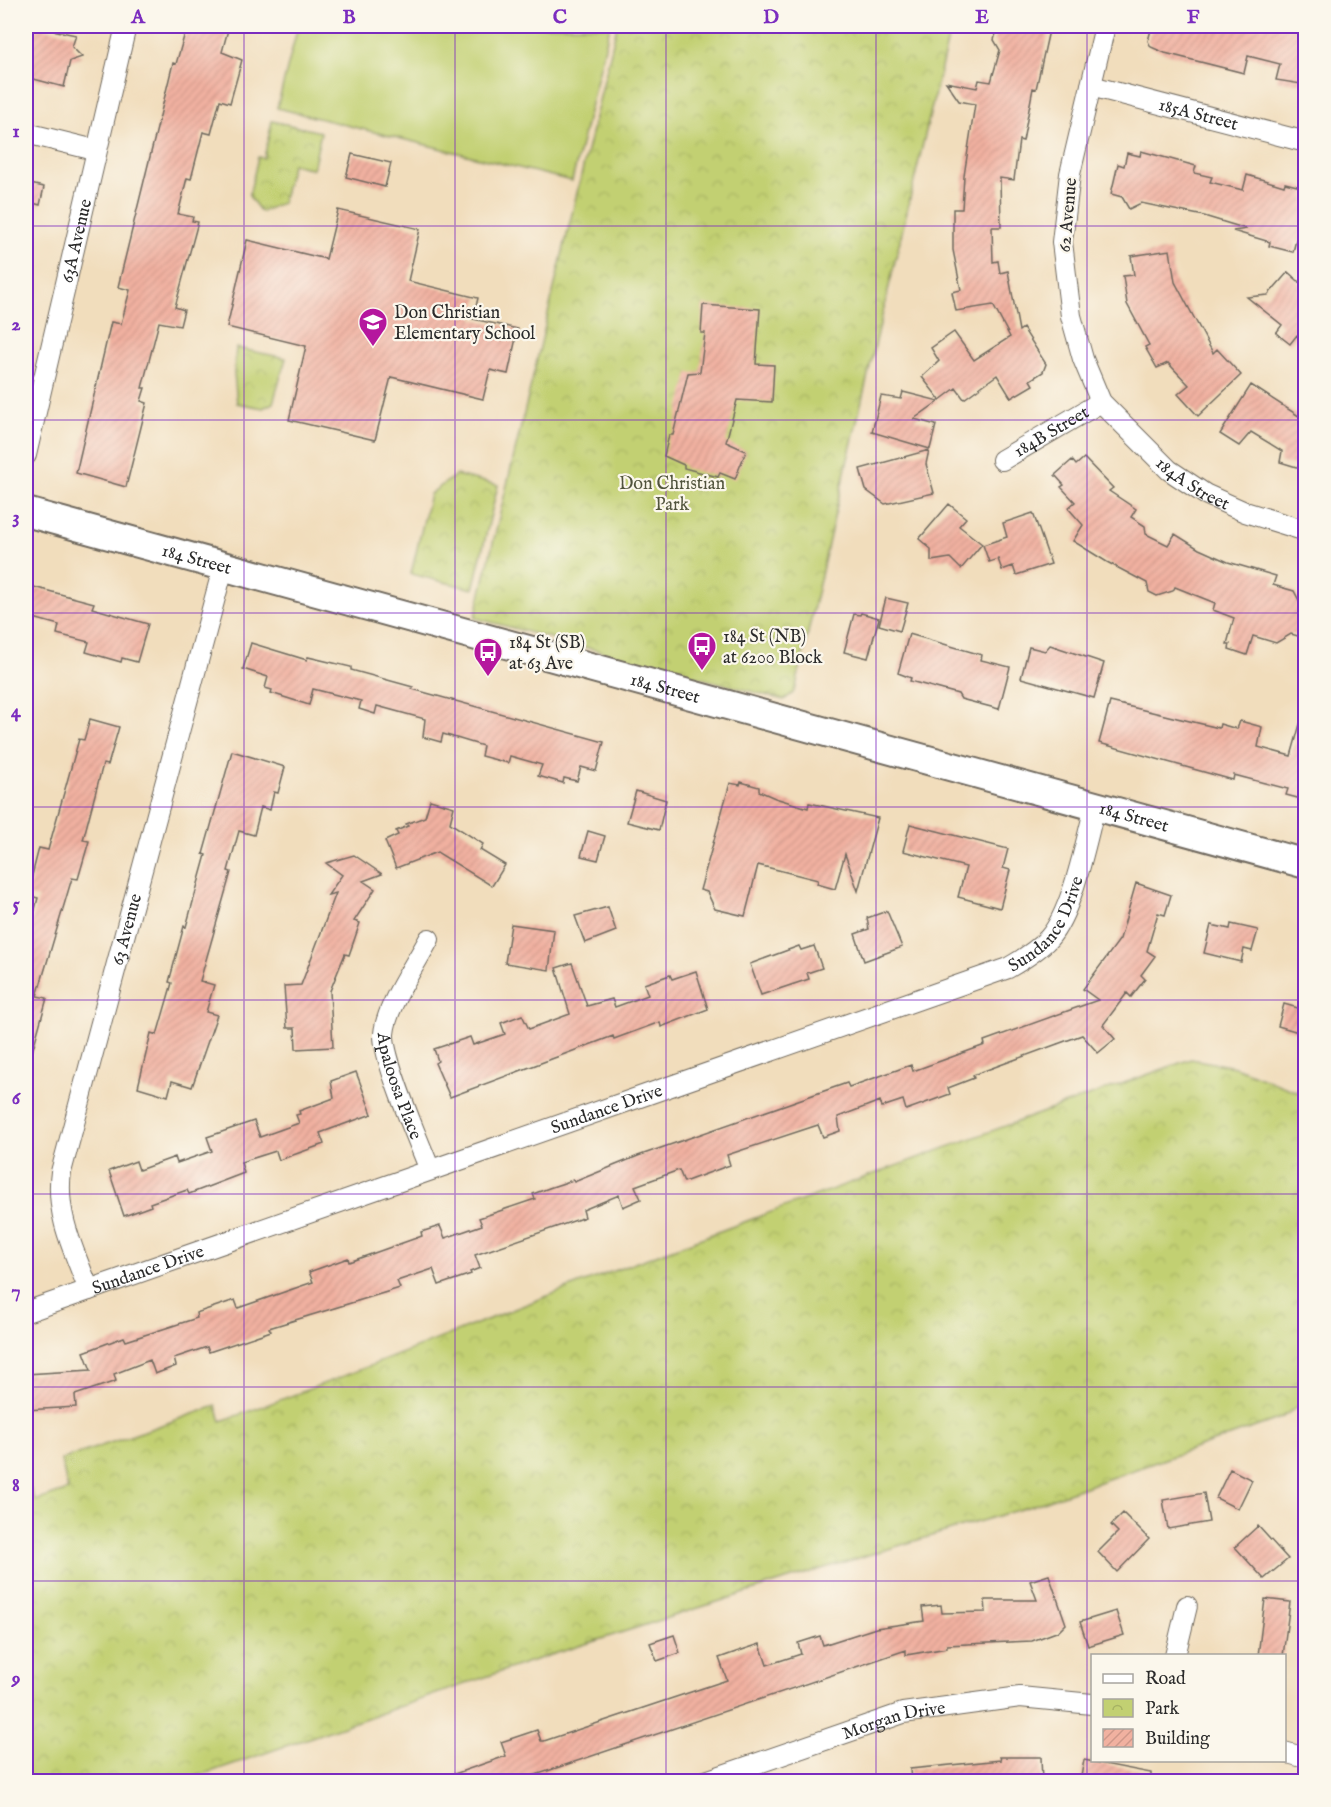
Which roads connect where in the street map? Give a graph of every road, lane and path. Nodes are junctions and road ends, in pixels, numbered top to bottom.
1 (126, 26) edge
2 (1105, 26) edge
3 (1091, 86) junction
4 (26, 133) edge
5 (1305, 142) edge
6 (95, 150) junction
7 (1101, 402) junction
8 (26, 454) edge
9 (1002, 460) dead end
10 (26, 512) edge
11 (1305, 531) edge
12 (224, 568) junction
13 (1095, 807) junction
14 (1305, 864) edge
15 (429, 939) dead end
16 (430, 1170) junction
17 (89, 1290) junction
18 (26, 1311) edge
19 (1187, 1606) dead end
20 (1175, 1654) edge
21 (1091, 1704) edge
22 (1286, 1753) edge
23 (1305, 1758) edge
24 (703, 1782) edge

1 - 6 street, 63A Avenue
2 - 3 street, 62 Avenue
3 - 5 street, 185A Street
3 - 7 street, 62 Avenue
4 - 6 street
6 - 8 street, 63A Avenue
7 - 9 street, 184B Street
7 - 11 street, 184A Street
10 - 12 main road, 184 Street
12 - 13 main road, 184 Street
12 - 17 street, 63 Avenue
13 - 14 main road, 184 Street
13 - 16 street, Sundance Drive
15 - 16 street, Apaloosa Place
16 - 17 street, Sundance Drive
17 - 18 street, Sundance Drive
19 - 20 street
21 - 24 street, Morgan Drive
22 - 23 street

